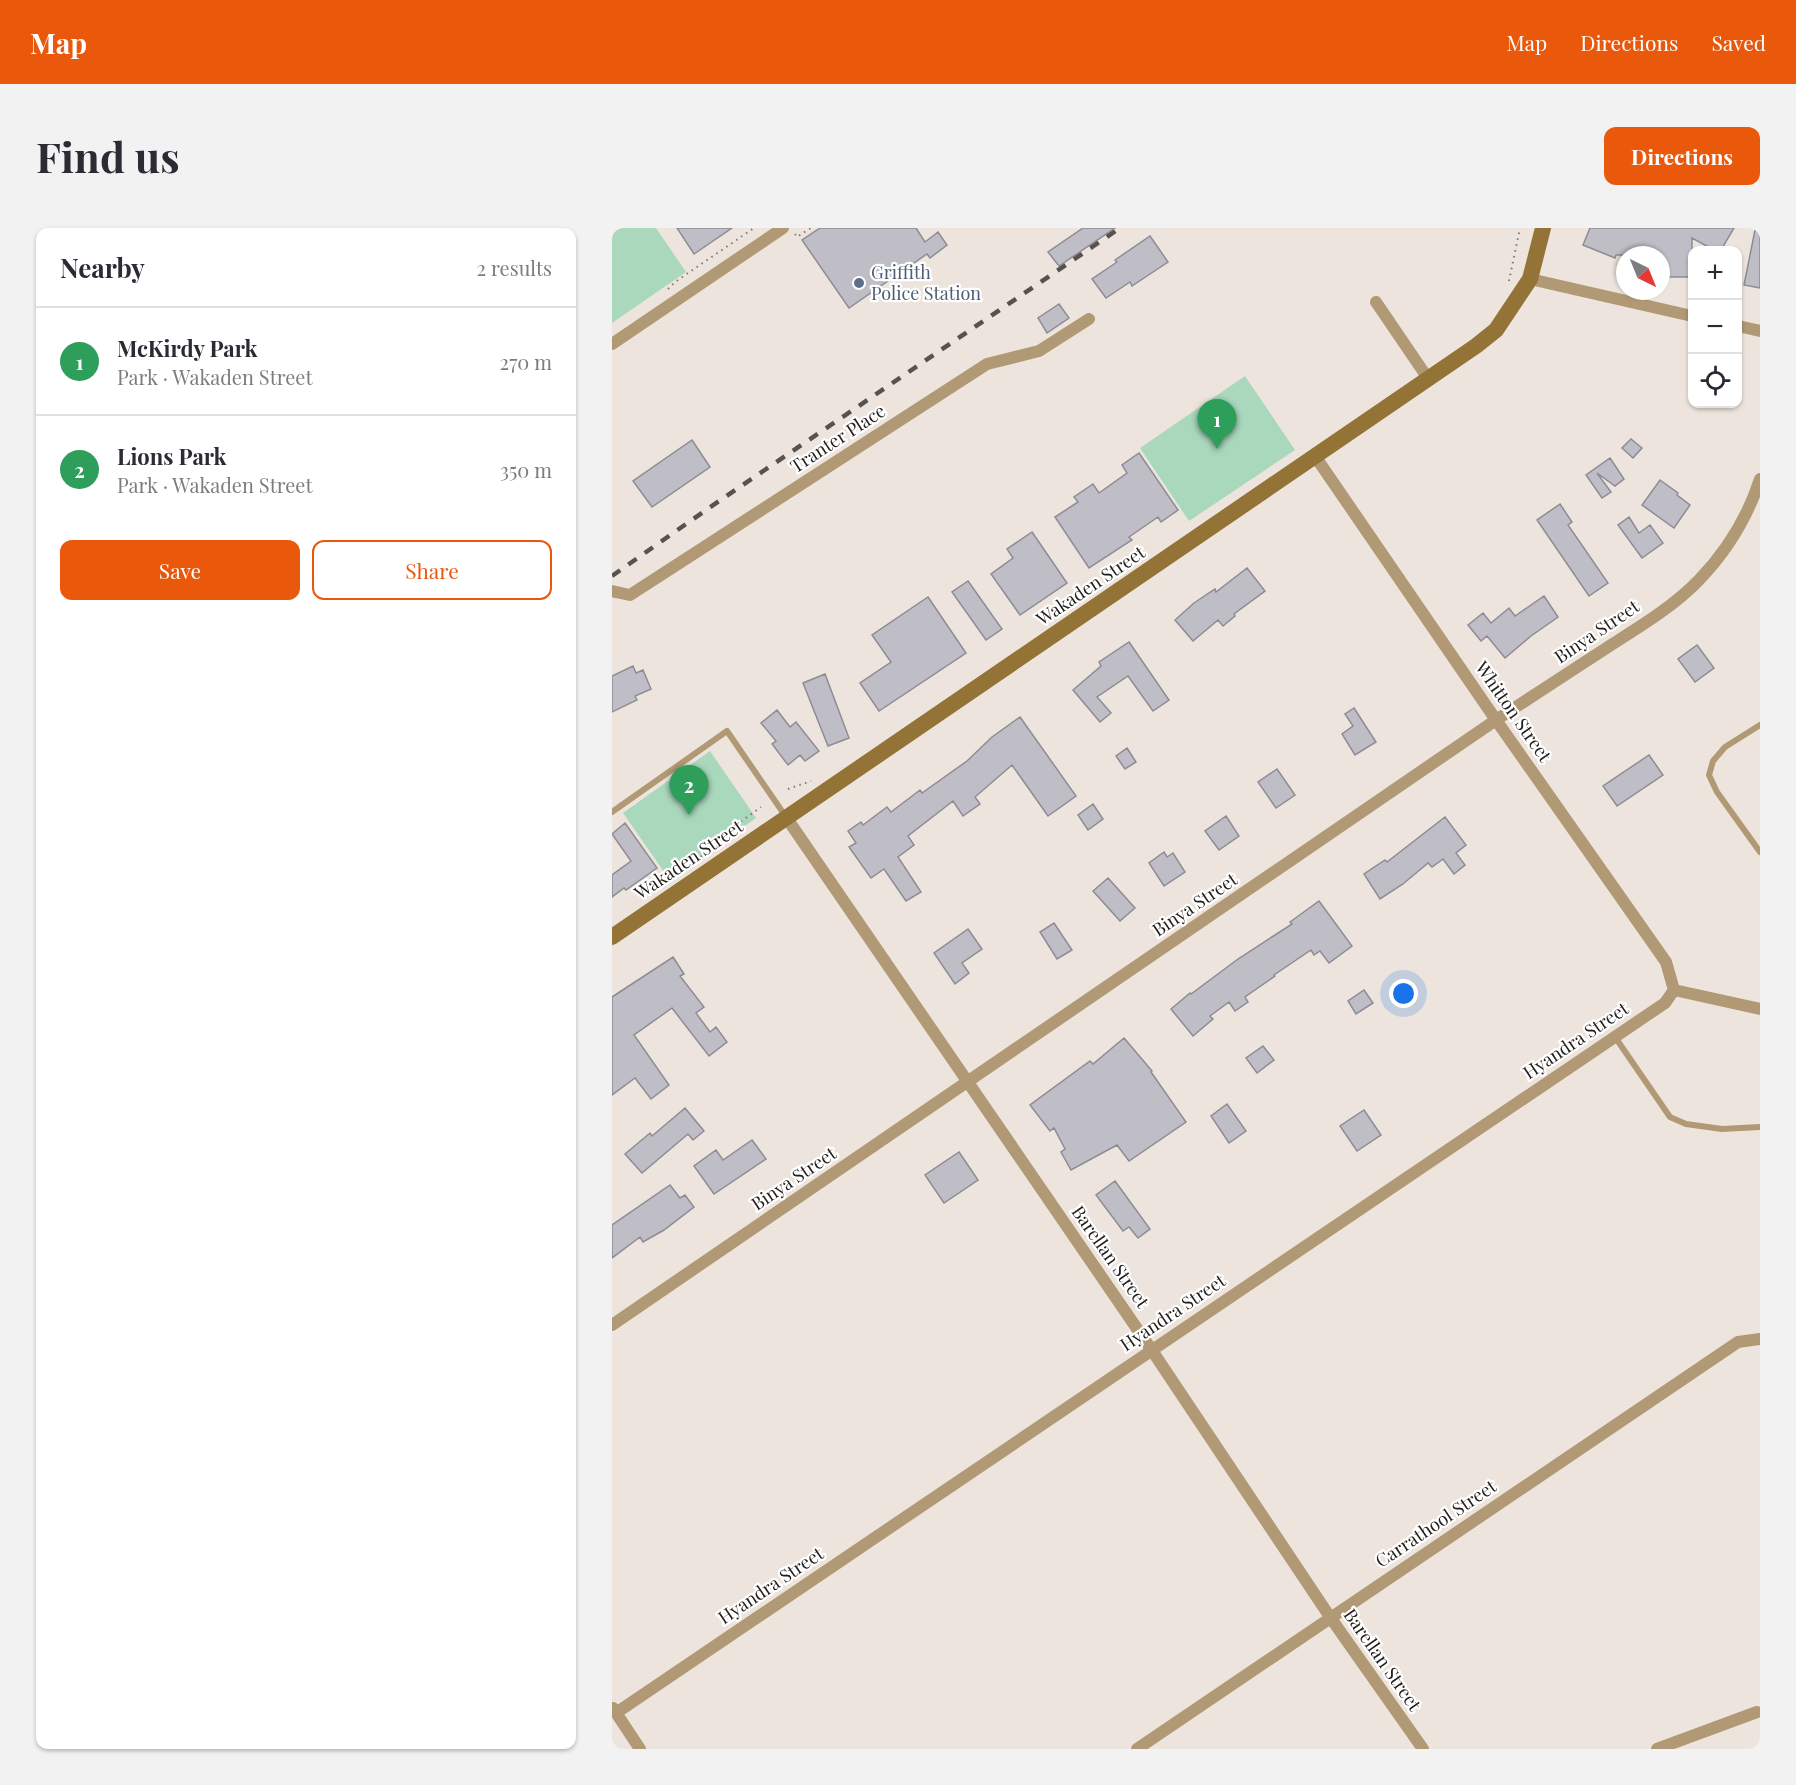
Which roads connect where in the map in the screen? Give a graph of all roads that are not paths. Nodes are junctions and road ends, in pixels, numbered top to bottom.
1 (783, 228) edge
2 (1543, 228) edge
3 (1530, 279) junction
4 (1376, 302) dead end
5 (1688, 315) edge
6 (1089, 319) dead end
7 (1742, 327) edge
8 (1760, 331) edge
9 (612, 344) edge
10 (1429, 380) junction
11 (1315, 456) junction
12 (1760, 479) edge
13 (1758, 493) edge
14 (612, 591) edge
15 (1496, 720) junction
16 (1760, 724) edge
17 (612, 812) edge
18 (786, 817) junction
19 (1760, 852) edge
20 (612, 937) edge
21 (1674, 990) junction
22 (1760, 1009) edge
23 (1615, 1037) junction
24 (968, 1083) junction
25 (1760, 1127) edge
26 (612, 1325) edge
27 (1760, 1339) edge
28 (1151, 1349) junction
29 (1330, 1617) junction
30 (614, 1710) edge
31 (1757, 1712) dead end
32 (640, 1749) edge
33 (1137, 1749) edge
34 (1422, 1749) edge
35 (1657, 1749) edge

1 - 9 street
2 - 3 street, Wakaden Street
3 - 5 street
3 - 10 street, Wakaden Street
4 - 10 street
6 - 14 street, Tranter Place
7 - 8 street
10 - 11 street, Wakaden Street
11 - 15 street, Whitton Street
11 - 18 street, Wakaden Street
12 - 13 street, Binya Street
13 - 15 street, Binya Street
15 - 21 street, Whitton Street
15 - 24 street, Binya Street
16 - 19 lane
17 - 18 lane
18 - 20 street, Wakaden Street
18 - 24 street, Barellan Street
21 - 22 street
21 - 23 street, Hyandra Street
23 - 25 lane
23 - 28 street, Hyandra Street
24 - 26 street, Binya Street
24 - 28 street, Barellan Street
27 - 29 street, Carrathool Street
28 - 29 street, Barellan Street
28 - 30 street, Hyandra Street
29 - 33 street, Carrathool Street
29 - 34 street, Barellan Street
30 - 32 street
31 - 35 street

